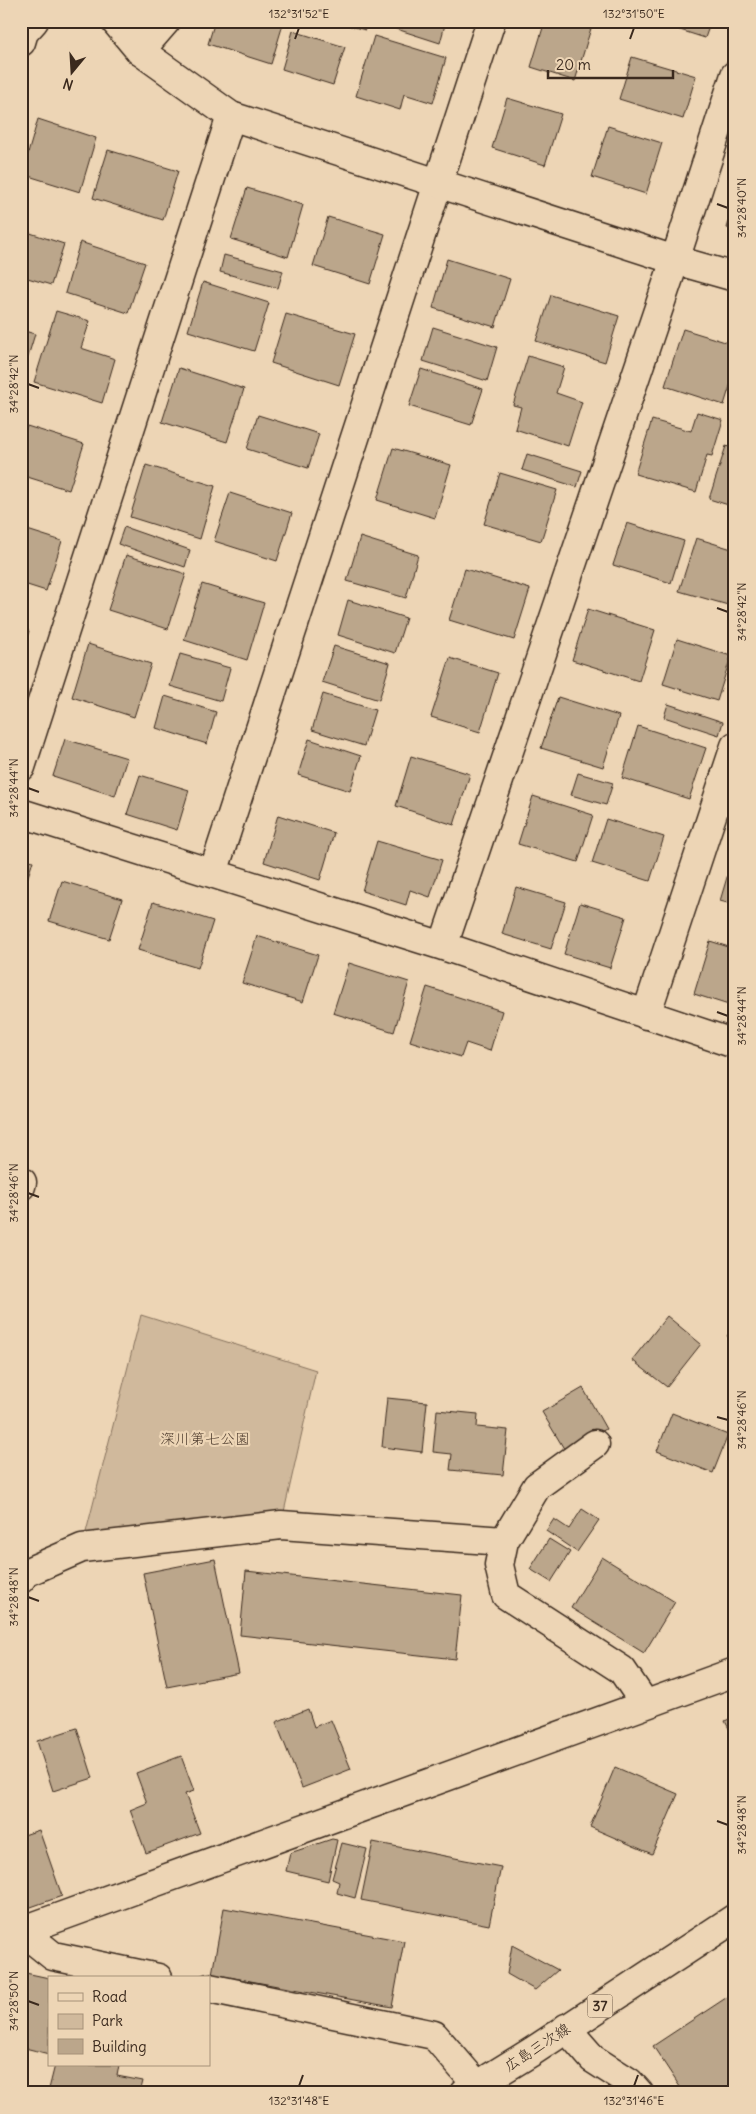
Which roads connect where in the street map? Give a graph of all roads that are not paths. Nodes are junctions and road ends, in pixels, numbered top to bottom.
1 (34, 21) edge
2 (115, 21) edge
3 (166, 21) edge
4 (491, 21) edge
5 (21, 42) edge
6 (140, 51) junction
7 (735, 75) edge
8 (231, 116) junction
9 (439, 183) junction
10 (675, 260) junction
11 (735, 277) edge
12 (735, 746) edge
13 (21, 766) edge
14 (21, 813) edge
15 (213, 873) junction
16 (443, 946) junction
17 (646, 1015) junction
18 (735, 1044) edge
19 (595, 1444) dead end
20 (504, 1541) junction
21 (21, 1579) edge
22 (735, 1672) edge
23 (645, 1704) junction
24 (735, 1918) edge
25 (21, 1931) edge
26 (148, 1976) edge
27 (210, 1988) edge
28 (566, 2028) junction
29 (471, 2089) edge
30 (639, 2093) edge

1 - 5 street
2 - 6 street
3 - 6 street
4 - 9 street
6 - 8 street
7 - 10 street
8 - 9 street
8 - 13 street
9 - 10 street
9 - 15 street
10 - 11 street
10 - 16 street
12 - 17 street
14 - 15 street
15 - 16 street
16 - 17 street
17 - 18 street
19 - 20 street
20 - 21 street
20 - 23 street
22 - 23 street
23 - 25 street
24 - 28 street, 広島三次線 / 37
25 - 26 street
27 - 29 street
28 - 29 street, 広島三次線 / 37
28 - 30 street

